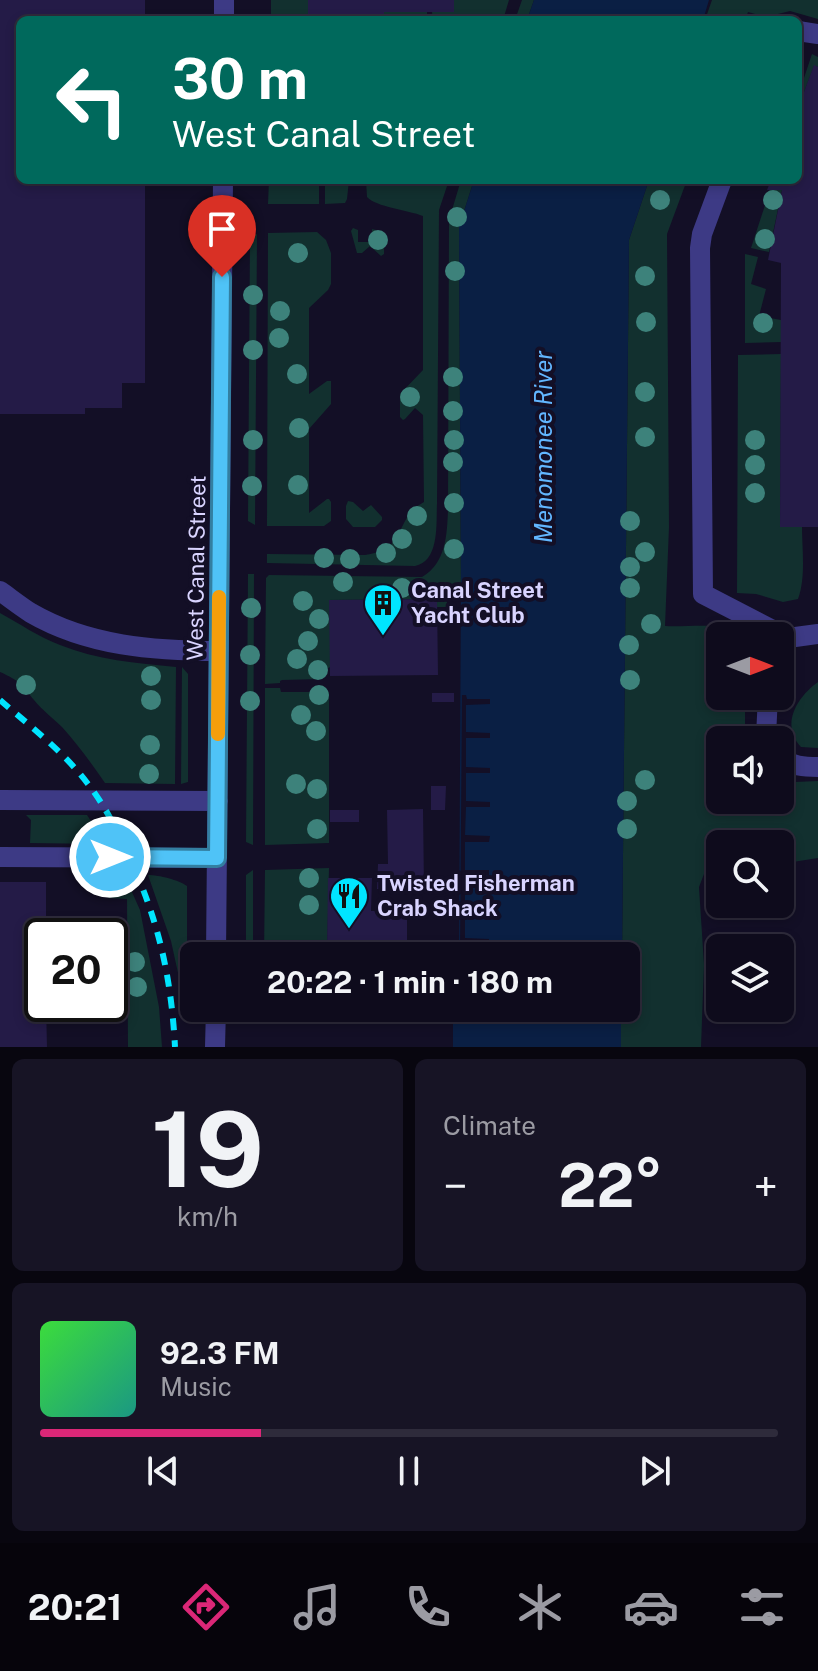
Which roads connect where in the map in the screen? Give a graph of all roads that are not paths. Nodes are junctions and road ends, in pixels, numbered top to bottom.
1 (223, 184) edge
2 (721, 184) edge
3 (0, 591) edge
4 (747, 622) edge
5 (818, 634) edge
6 (794, 642) edge
7 (219, 651) junction
8 (794, 765) edge
9 (818, 767) edge
10 (0, 800) edge
11 (218, 801) junction
12 (0, 857) edge
13 (217, 858) junction
14 (216, 942) edge
15 (216, 1022) edge
16 (215, 1047) edge

1 - 7 street, West Canal Street
2 - 4 street
3 - 7 street
5 - 6 street
7 - 11 street, West Canal Street
8 - 9 street
10 - 11 street
11 - 13 street, West Canal Street
12 - 13 street
13 - 14 street, West Canal Street
15 - 16 street

